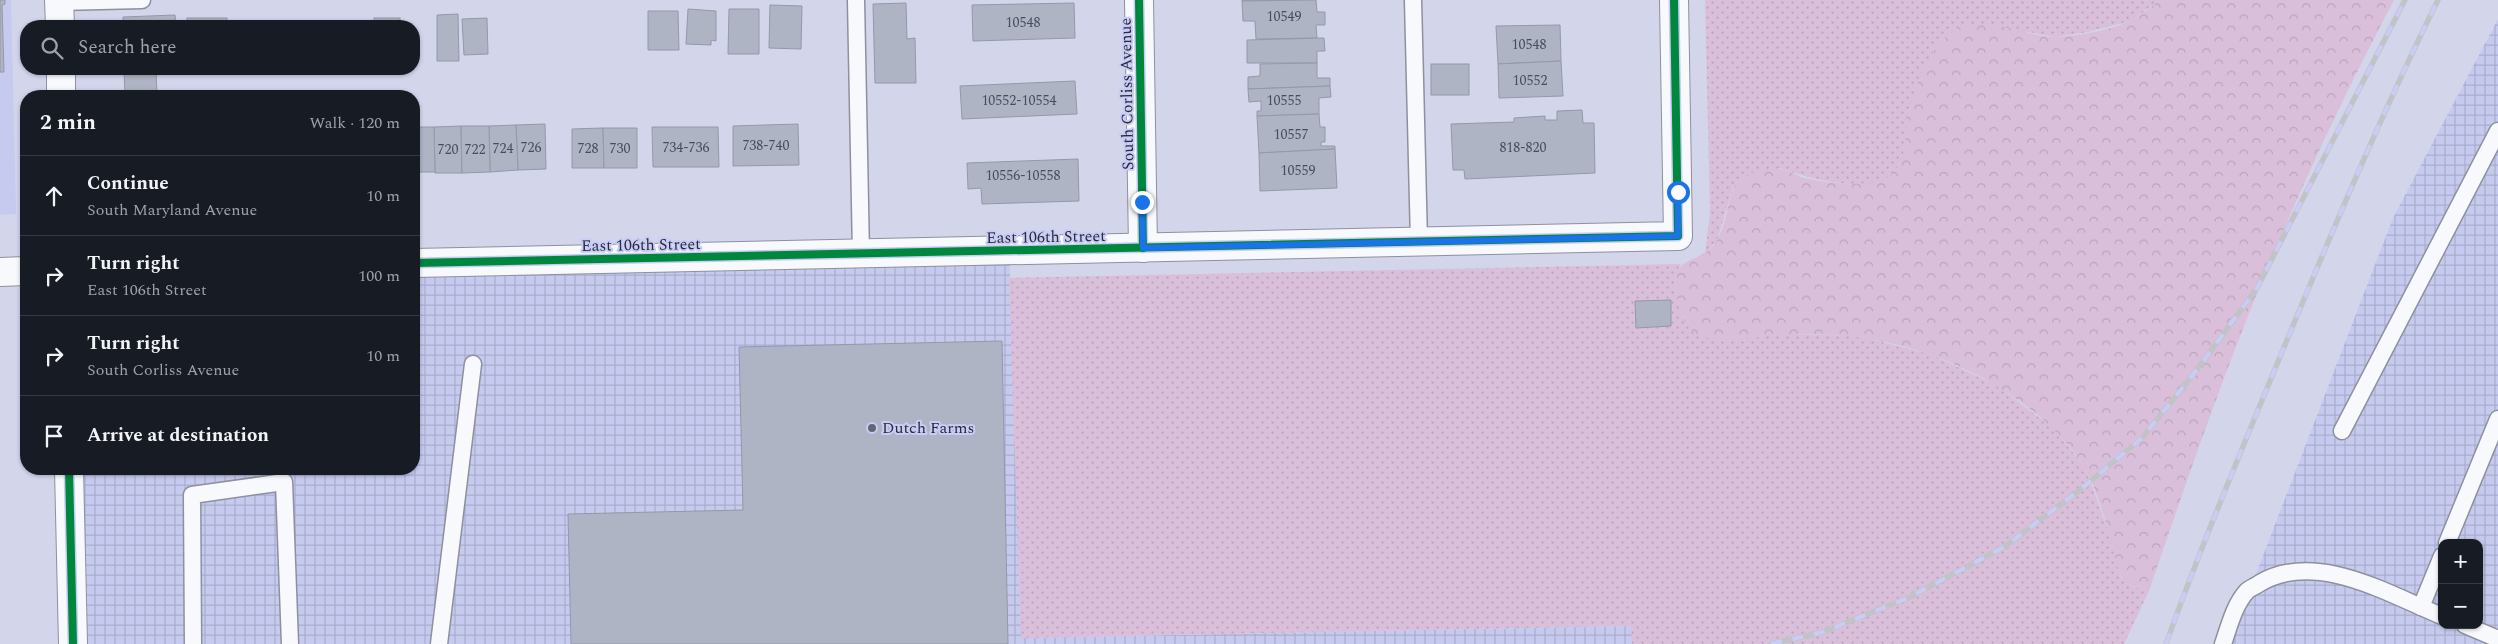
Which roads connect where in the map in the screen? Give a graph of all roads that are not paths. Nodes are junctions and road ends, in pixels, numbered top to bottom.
1 (142, 0) edge
2 (856, 0) edge
3 (1139, 0) edge
4 (1414, 0) edge
5 (1674, 0) edge
6 (60, 9) edge
7 (61, 75) edge
8 (61, 90) edge
9 (2498, 131) edge
10 (1419, 242) junction
11 (1143, 248) junction
12 (862, 254) junction
13 (420, 264) edge
14 (20, 271) edge
15 (0, 272) edge
16 (474, 364) dead end
17 (2498, 419) edge
18 (2342, 431) dead end
19 (69, 475) edge
20 (2449, 539) edge
21 (2438, 566) edge
22 (2421, 607) junction
23 (2438, 614) edge
24 (2474, 629) edge
25 (2498, 639) edge
26 (73, 644) edge
27 (193, 644) edge
28 (290, 644) edge
29 (439, 644) edge
30 (2223, 644) edge

1 - 6 lane
2 - 12 lane
3 - 11 street, South Corliss Avenue
4 - 10 lane
5 - 10 street, East 106th Street
7 - 8 street
9 - 18 lane
10 - 11 street, East 106th Street
11 - 12 street, East 106th Street
12 - 13 street, East 106th Street
14 - 15 street
16 - 29 lane
17 - 20 lane
19 - 26 street
21 - 22 lane
22 - 23 lane
22 - 30 lane
24 - 25 lane
27 - 28 lane

